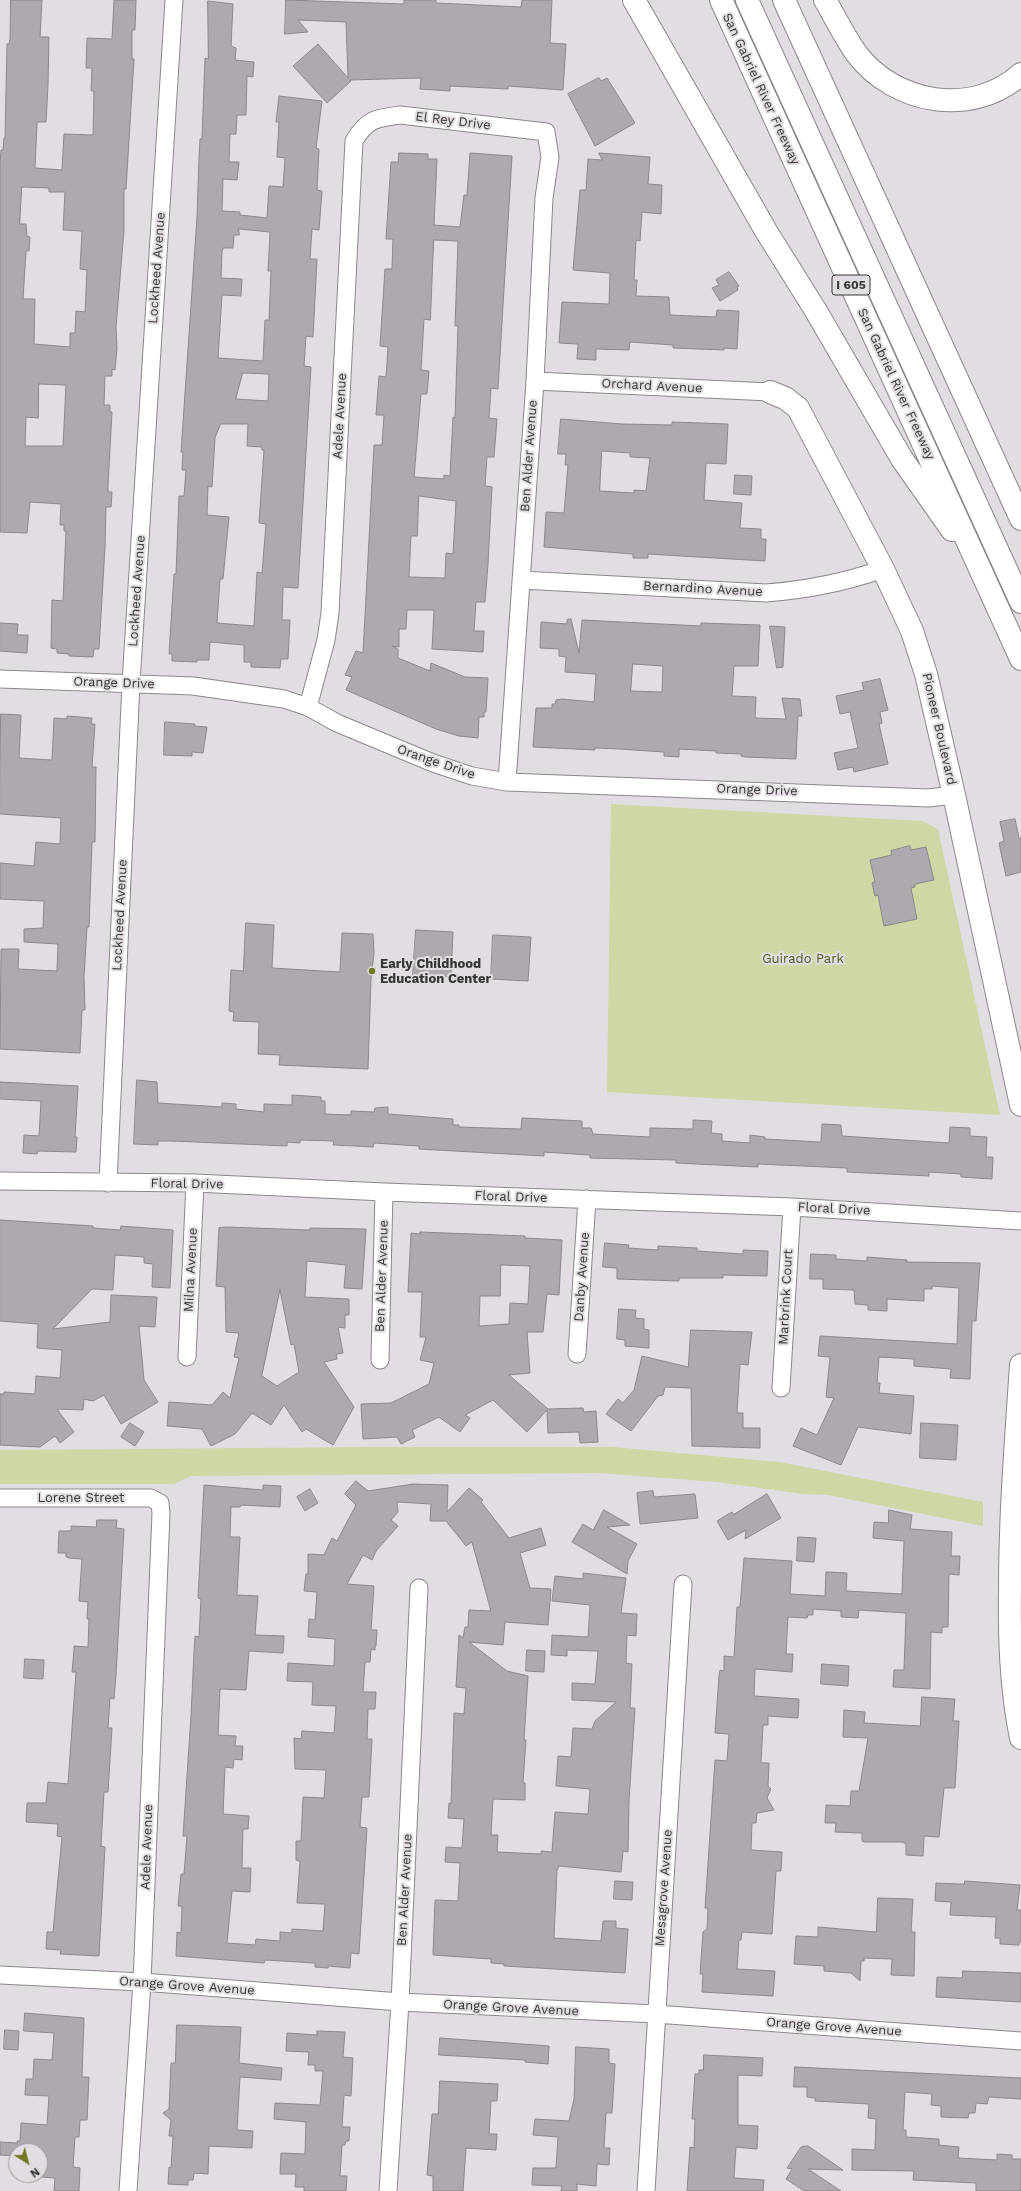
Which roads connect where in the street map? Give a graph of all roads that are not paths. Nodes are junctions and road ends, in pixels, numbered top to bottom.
1 (174, 0) edge
2 (634, 0) edge
3 (721, 0) edge
4 (747, 0) edge
5 (758, 0) edge
6 (784, 0) edge
7 (825, 0) edge
8 (1021, 74) edge
9 (363, 126) joint
10 (546, 132) joint
11 (535, 381) junction
12 (770, 392) joint
13 (1021, 519) edge
14 (883, 569) junction
15 (981, 570) junction
16 (1021, 576) edge
17 (521, 580) junction
18 (1021, 602) edge
19 (1021, 659) edge
20 (0, 679) edge
21 (131, 683) junction
22 (308, 707) junction
23 (508, 782) junction
24 (954, 795) junction
25 (1021, 1105) edge
26 (0, 1181) edge
27 (108, 1183) junction
28 (195, 1183) junction
29 (384, 1192) junction
30 (587, 1199) junction
31 (792, 1207) junction
32 (1021, 1221) edge
33 (577, 1354) dead end
34 (187, 1357) dead end
35 (380, 1360) dead end
36 (1021, 1364) edge
37 (781, 1388) dead end
38 (0, 1498) edge
39 (160, 1503) joint
40 (683, 1584) dead end
41 (419, 1588) dead end
42 (1021, 1738) edge
43 (0, 1975) edge
44 (142, 1982) junction
45 (400, 2002) junction
46 (656, 2014) junction
47 (1021, 2041) edge
48 (128, 2191) edge
49 (388, 2191) edge
50 (646, 2191) edge

1 - 21 street, Lockheed Avenue
2 - 15 main road
3 - 15 main road, San Gabriel River Freeway / I 605
4 - 18 main road
5 - 16 main road
6 - 13 main road
7 - 8 main road
9 - 10 street, El Rey Drive
9 - 22 street, Adele Avenue
10 - 11 street, Ben Alder Avenue
11 - 12 street, Orchard Avenue
11 - 17 street, Ben Alder Avenue
12 - 14 main road, Pioneer Boulevard
14 - 17 street, Bernardino Avenue
14 - 24 main road, Pioneer Boulevard
15 - 19 main road, San Gabriel River Freeway / I 605
17 - 23 street, Ben Alder Avenue
20 - 21 street, Orange Drive
21 - 22 street, Orange Drive
21 - 27 street, Lockheed Avenue
22 - 23 street, Orange Drive
23 - 24 street, Orange Drive
24 - 25 main road, Pioneer Boulevard
26 - 27 street, Floral Drive
27 - 28 street, Floral Drive
28 - 29 street, Floral Drive
28 - 34 street, Milna Avenue
29 - 30 street, Floral Drive
29 - 35 street, Ben Alder Avenue
30 - 31 street, Floral Drive
30 - 33 street, Danby Avenue
31 - 32 street, Floral Drive
31 - 37 street, Marbrink Court
36 - 42 main road
38 - 39 street, Lorene Street
39 - 44 street, Adele Avenue
40 - 46 street, Mesagrove Avenue
41 - 45 street, Ben Alder Avenue
43 - 44 street, Orange Grove Avenue
44 - 45 street, Orange Grove Avenue
44 - 48 street, Adele Avenue
45 - 46 street, Orange Grove Avenue
45 - 49 street, Ben Alder Avenue
46 - 47 street, Orange Grove Avenue
46 - 50 street, Mesagrove Avenue

